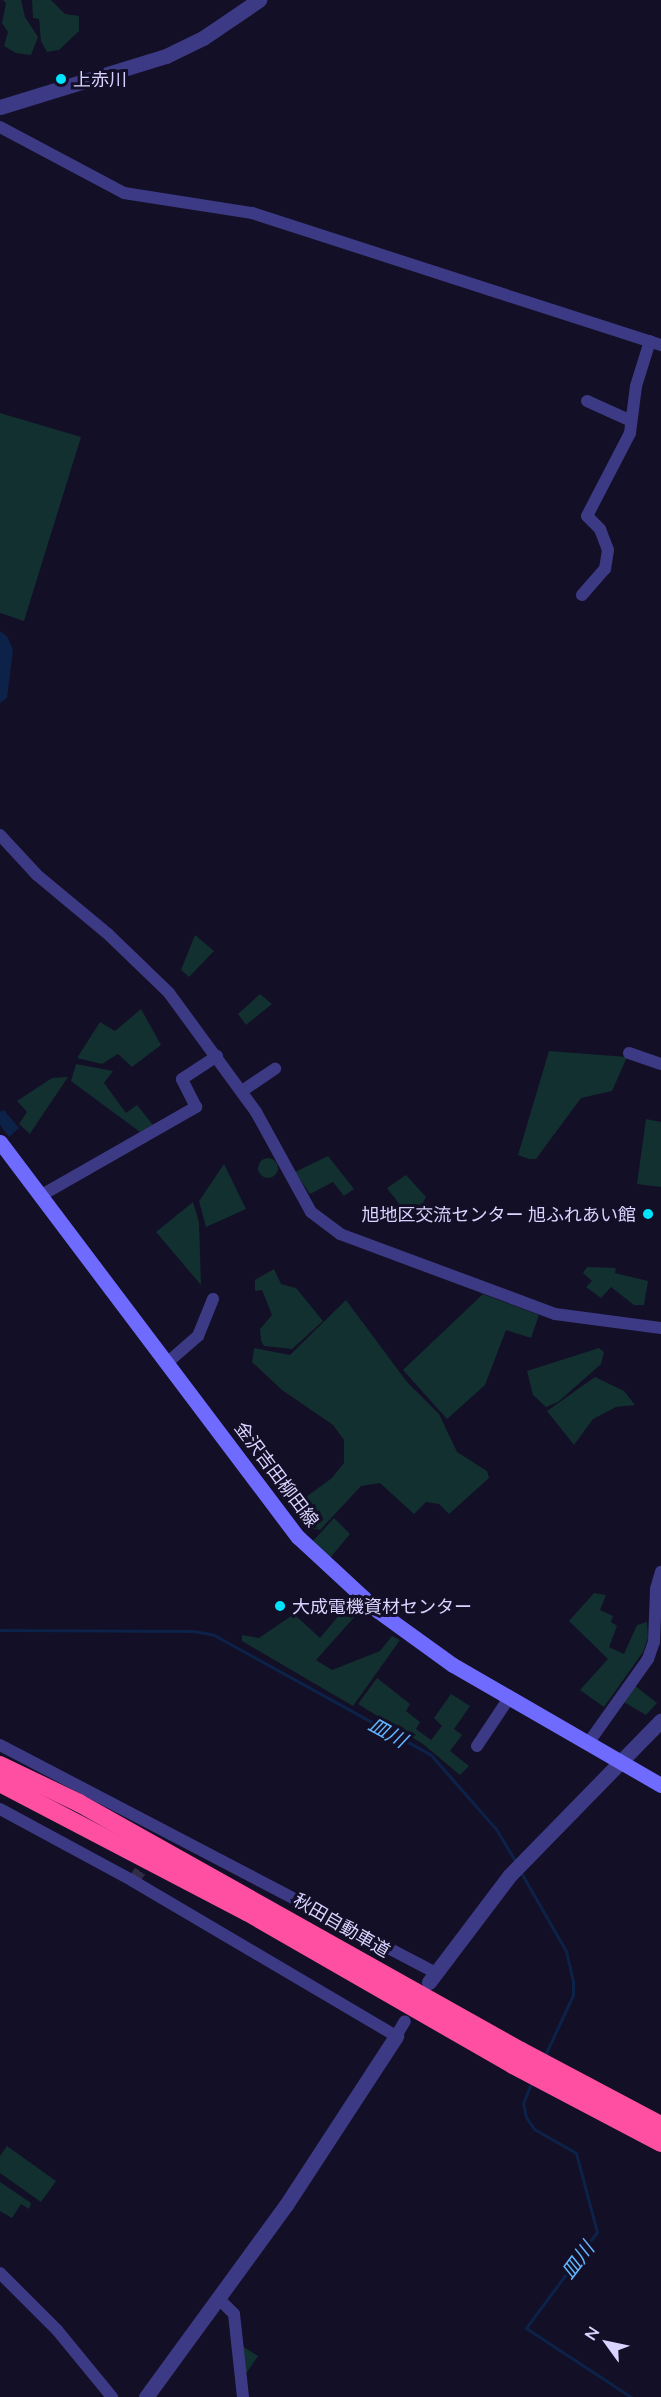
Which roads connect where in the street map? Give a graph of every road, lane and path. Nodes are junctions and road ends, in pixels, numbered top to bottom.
1 (259, 0) edge
2 (0, 107) edge
3 (0, 128) edge
4 (655, 343) edge
5 (587, 401) dead end
6 (631, 421) junction
7 (582, 595) dead end
8 (0, 835) edge
9 (629, 1053) dead end
10 (217, 1056) junction
11 (661, 1064) edge
12 (275, 1069) dead end
13 (242, 1091) junction
14 (0, 1142) edge
15 (40, 1196) junction
16 (213, 1299) dead end
17 (661, 1328) edge
18 (168, 1362) junction
19 (661, 1572) edge
20 (508, 1698) junction
21 (661, 1720) edge
22 (589, 1742) junction
23 (0, 1745) edge
24 (477, 1746) dead end
25 (620, 1759) junction
26 (0, 1765) edge
27 (0, 1783) edge
28 (661, 1785) edge
29 (0, 1809) edge
30 (432, 1977) joint
31 (405, 2021) dead end
32 (396, 2036) junction
33 (661, 2125) edge
34 (661, 2143) edge
35 (0, 2273) edge
36 (219, 2299) junction
37 (112, 2397) edge
38 (146, 2397) edge
39 (243, 2397) edge

1 - 2 street
3 - 4 street
4 - 6 street
5 - 6 street
6 - 7 street
8 - 10 street
9 - 11 street
10 - 13 street
10 - 15 street
12 - 13 street
13 - 17 street
14 - 15 main road, 金沢吉田柳田線
15 - 18 main road, 金沢吉田柳田線
16 - 18 street
18 - 20 main road, 金沢吉田柳田線
19 - 22 street
20 - 22 main road, 金沢吉田柳田線
20 - 24 street
21 - 25 street
22 - 25 main road, 金沢吉田柳田線
23 - 30 street
25 - 28 main road, 金沢吉田柳田線
25 - 30 street
26 - 33 highway, 秋田自動車道
27 - 34 highway, 秋田自動車道
29 - 32 street
31 - 32 street
32 - 36 street
35 - 37 street
36 - 38 street
36 - 39 street

